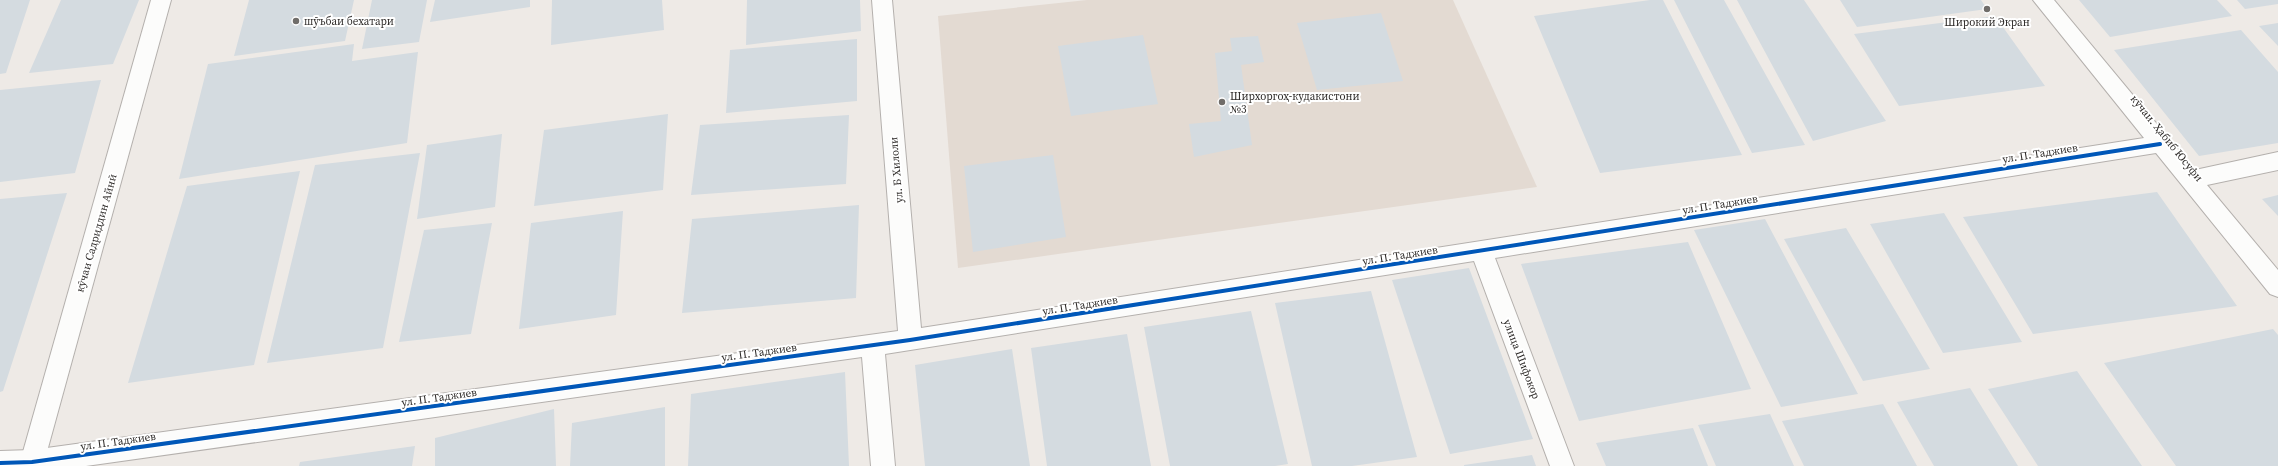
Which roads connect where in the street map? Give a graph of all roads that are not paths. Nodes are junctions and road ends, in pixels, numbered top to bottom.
1 (161, 0) edge
2 (882, 0) edge
3 (2043, 0) edge
4 (2160, 144) junction
5 (2278, 161) edge
6 (2189, 180) junction
7 (1481, 251) junction
8 (2278, 287) edge
9 (910, 340) junction
10 (873, 345) junction
11 (0, 463) edge
12 (32, 464) edge
13 (883, 466) edge
14 (1562, 466) edge

1 - 12 street, кӯчаи Садриддин Айнӣ
2 - 9 street, ул. Б Хилоли
3 - 4 street, кӯчаи. Ҳабиб Юсуфи
4 - 6 street, кӯчаи. Ҳабиб Юсуфи
4 - 7 street, ул. П. Таджиев
5 - 6 street
6 - 8 street, кӯчаи. Ҳабиб Юсуфи
7 - 9 street, ул. П. Таджиев
7 - 14 street, улица Шифокор
9 - 10 street, ул. П. Таджиев
10 - 12 street, ул. П. Таджиев
10 - 13 street
11 - 12 street, ул. П. Таджиев

